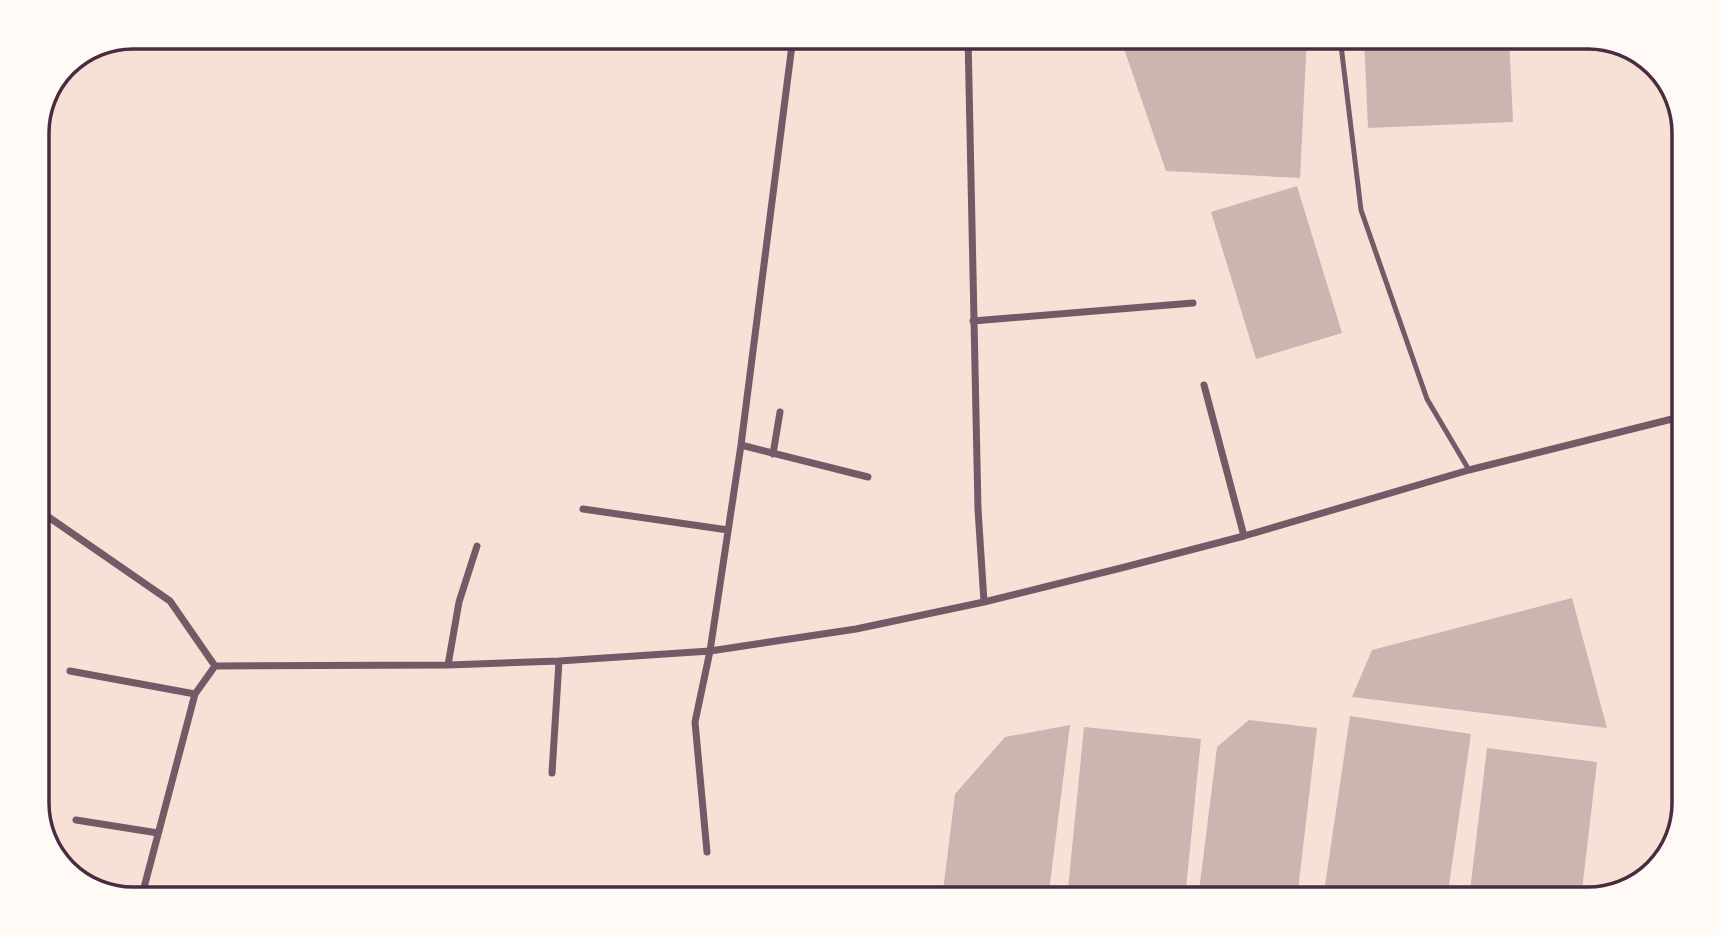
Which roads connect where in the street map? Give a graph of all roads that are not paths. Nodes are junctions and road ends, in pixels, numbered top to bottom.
1 (791, 49) edge
2 (968, 49) edge
3 (1341, 49) edge
4 (1193, 303) dead end
5 (973, 321) junction
6 (1204, 385) dead end
7 (780, 412) dead end
8 (1672, 419) edge
9 (741, 444) junction
10 (773, 454) junction
11 (1469, 470) junction
12 (869, 477) dead end
13 (583, 509) dead end
14 (49, 517) edge
15 (728, 530) junction
16 (1244, 536) junction
17 (477, 547) dead end
18 (984, 602) junction
19 (710, 651) junction
20 (559, 661) junction
21 (447, 665) junction
22 (215, 666) junction
23 (70, 671) dead end
24 (195, 694) junction
25 (552, 773) dead end
26 (76, 820) dead end
27 (158, 834) junction
28 (707, 852) dead end
29 (144, 887) edge

1 - 9 street
2 - 5 street
3 - 11 lane
4 - 5 street
5 - 18 street
6 - 16 street
7 - 10 street
8 - 11 street
9 - 10 street
9 - 15 street
10 - 12 street
11 - 16 street
13 - 15 street
14 - 22 street
15 - 19 street
16 - 18 street
17 - 21 street
18 - 19 street
19 - 20 street
19 - 28 street
20 - 21 street
20 - 25 street
21 - 22 street
22 - 24 street
23 - 24 street
24 - 27 street
26 - 27 street
27 - 29 street

